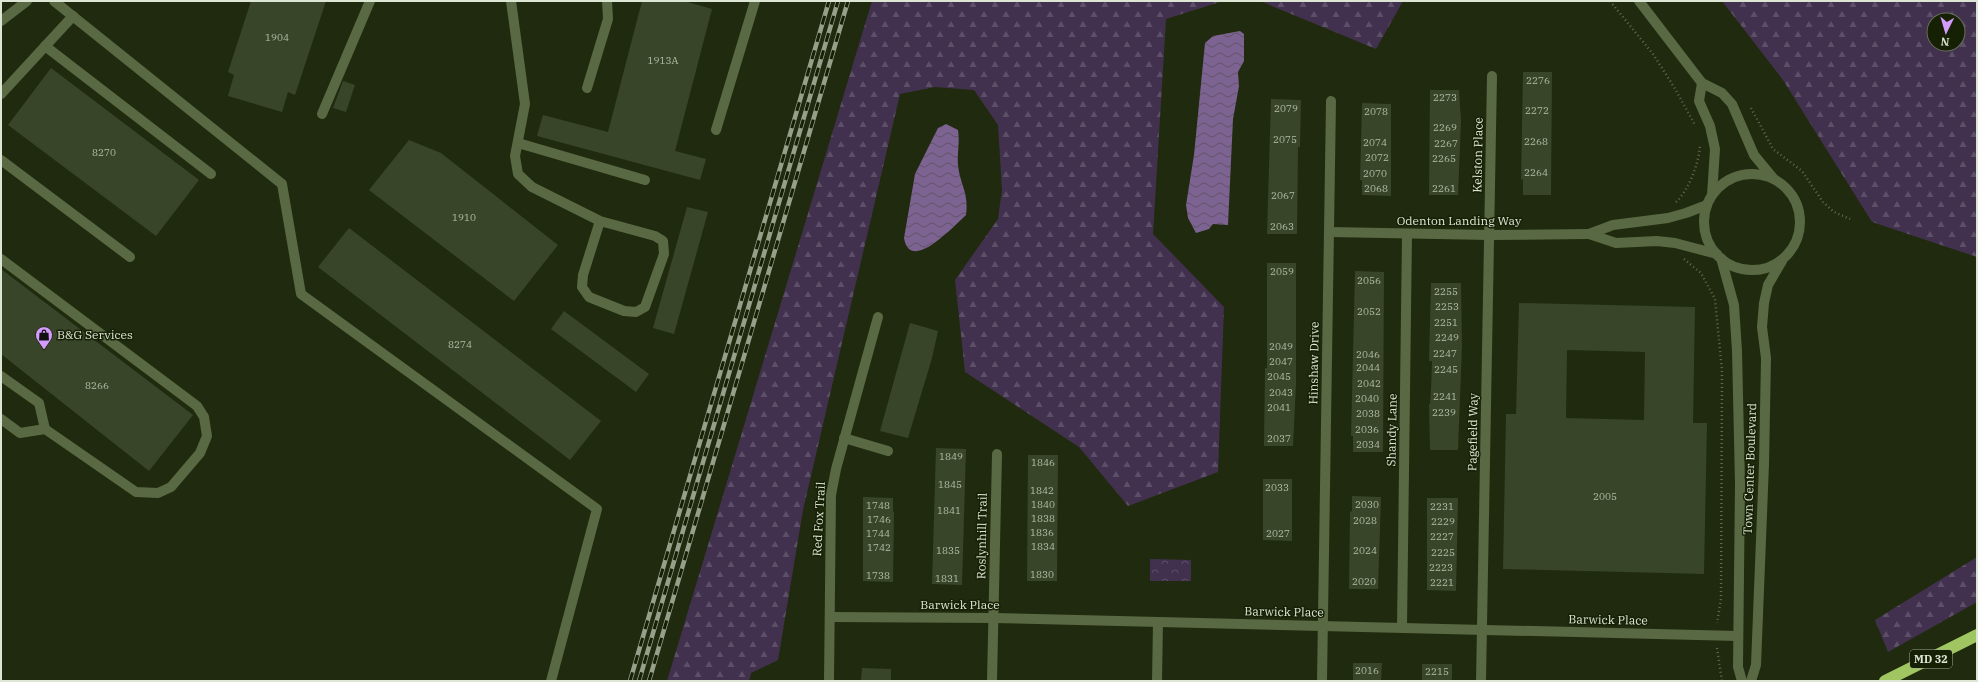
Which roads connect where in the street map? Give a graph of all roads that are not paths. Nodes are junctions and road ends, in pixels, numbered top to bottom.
1 (27, 1) edge
2 (54, 1) edge
3 (370, 1) edge
4 (511, 1) edge
5 (607, 1) edge
6 (755, 1) edge
7 (1639, 1) edge
8 (74, 16) junction
9 (1, 21) edge
10 (45, 46) junction
11 (1492, 76) dead end
12 (1702, 83) junction
13 (587, 88) dead end
14 (1, 94) edge
15 (1331, 101) dead end
16 (322, 114) dead end
17 (716, 130) dead end
18 (518, 142) junction
19 (1, 160) edge
20 (211, 174) dead end
21 (1773, 178) junction
22 (645, 180) dead end
23 (1709, 200) junction
24 (600, 221) junction
25 (1330, 232) junction
26 (1407, 234) junction
27 (1589, 234) junction
28 (1490, 235) junction
29 (1719, 256) junction
30 (130, 257) dead end
31 (1, 259) edge
32 (1782, 260) junction
33 (878, 317) dead end
34 (1, 376) edge
35 (1, 420) edge
36 (45, 429) junction
37 (844, 438) junction
38 (888, 451) dead end
39 (997, 454) dead end
40 (830, 617) junction
41 (993, 618) junction
42 (1158, 622) junction
43 (1323, 626) junction
44 (1402, 628) junction
45 (1482, 630) junction
46 (1977, 635) edge
47 (1738, 636) junction
48 (551, 681) edge
49 (829, 681) edge
50 (992, 681) edge
51 (1158, 681) edge
52 (1322, 681) edge
53 (1481, 681) edge
54 (1742, 681) edge
55 (1751, 681) edge
56 (1885, 681) edge

1 - 9 street
2 - 8 street
3 - 16 street
4 - 18 street
5 - 13 street
6 - 17 street
7 - 12 street, Town Center Boulevard
8 - 10 street
8 - 48 street
10 - 14 street
10 - 20 street
11 - 28 street, Kelston Place
12 - 21 street, Town Center Boulevard
12 - 23 street, Town Center Boulevard
15 - 25 street, Hinshaw Drive
18 - 22 street
18 - 24 street
19 - 30 street
21 - 23 street, Town Center Boulevard
21 - 32 street, Town Center Boulevard
23 - 27 street, Odenton Landing Way
23 - 29 street, Town Center Boulevard
24 - 24 street
25 - 26 street, Odenton Landing Way
25 - 43 street, Hinshaw Drive
26 - 28 street, Odenton Landing Way
26 - 44 street, Shandy Lane
27 - 28 street, Odenton Landing Way
27 - 29 street, Odenton Landing Way
28 - 45 street, Pagefield Way
29 - 32 street, Town Center Boulevard
29 - 47 street, Town Center Boulevard
31 - 36 street
32 - 55 street, Town Center Boulevard
33 - 37 street, Red Fox Trail
34 - 36 street
35 - 36 street
37 - 38 street
37 - 40 street, Red Fox Trail
39 - 41 street, Roslynhill Trail
40 - 41 street, Barwick Place
40 - 49 street, Red Fox Trail
41 - 42 street, Barwick Place
41 - 50 street, Roslynhill Trail
42 - 43 street, Barwick Place
42 - 51 street
43 - 44 street, Barwick Place
43 - 52 street, Hinshaw Drive
44 - 45 street, Barwick Place
45 - 47 street, Barwick Place
45 - 53 street, Pagefield Way
46 - 56 highway, MD 32
47 - 54 street, Town Center Boulevard

